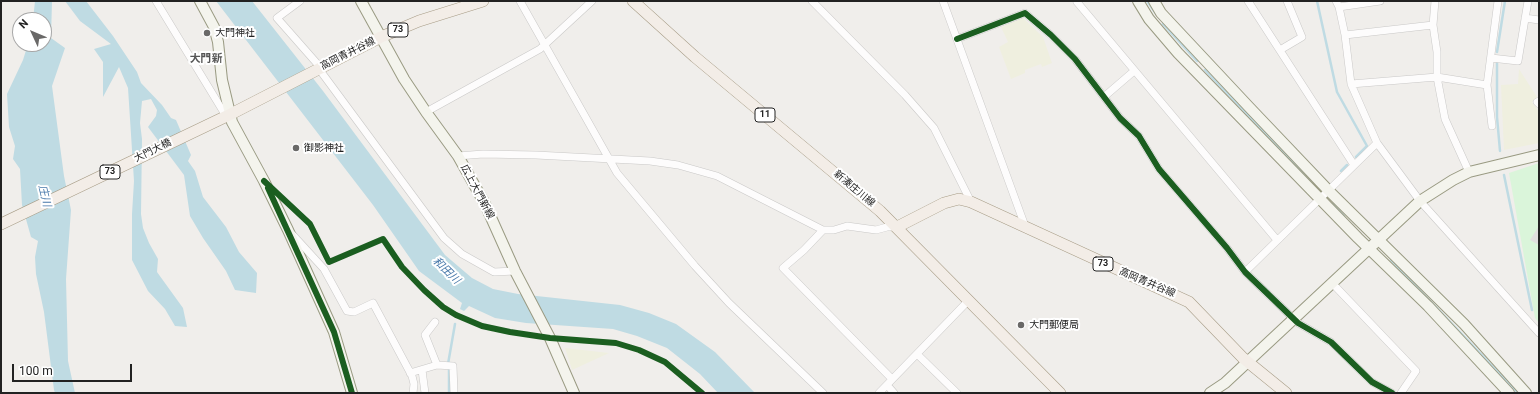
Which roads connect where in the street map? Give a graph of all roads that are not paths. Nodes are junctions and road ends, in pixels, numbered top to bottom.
1 (156, 1) edge
2 (200, 1) edge
3 (300, 1) edge
4 (361, 1) edge
5 (483, 1) edge
6 (520, 1) edge
7 (592, 1) edge
8 (633, 1) edge
9 (812, 1) edge
10 (943, 1) edge
11 (1138, 1) edge
12 (1154, 1) edge
13 (1248, 1) edge
14 (1287, 1) edge
15 (1380, 1) edge
16 (1435, 1) edge
17 (1498, 1) edge
18 (1528, 1) edge
19 (1077, 2) dead end
20 (1338, 4) edge
21 (1525, 18) junction
22 (1539, 20) edge
23 (1433, 25) junction
24 (1345, 35) junction
25 (381, 37) junction
26 (957, 39) junction
27 (546, 45) junction
28 (1280, 50) junction
29 (1491, 58) junction
30 (319, 69) junction
31 (1134, 71) junction
32 (1437, 77) junction
33 (1352, 84) junction
34 (1487, 85) junction
35 (1105, 96) junction
36 (1539, 101) edge
37 (1539, 104) edge
38 (426, 112) junction
39 (225, 117) junction
40 (1492, 126) dead end
41 (1377, 143) junction
42 (1539, 155) edge
43 (458, 156) junction
44 (608, 159) junction
45 (1354, 165) junction
46 (1469, 172) junction
47 (1328, 190) junction
48 (1320, 198) junction
49 (1420, 201) junction
50 (971, 202) junction
51 (1, 224) edge
52 (1025, 226) junction
53 (897, 227) junction
54 (288, 230) junction
55 (824, 230) junction
56 (1277, 240) junction
57 (1378, 240) junction
58 (1369, 249) junction
59 (1245, 272) junction
60 (518, 275) junction
61 (1333, 284) junction
62 (968, 301) junction
63 (1293, 319) junction
64 (434, 322) dead end
65 (1539, 333) edge
66 (917, 354) junction
67 (1248, 362) junction
68 (437, 365) junction
69 (422, 370) junction
70 (410, 373) junction
71 (890, 382) junction
72 (352, 393) edge
73 (413, 393) edge
74 (425, 393) edge
75 (454, 393) edge
76 (574, 393) edge
77 (824, 393) edge
78 (879, 393) edge
79 (894, 393) edge
80 (957, 393) edge
81 (1060, 393) edge
82 (1210, 393) edge
83 (1286, 393) edge
84 (1389, 393) edge
85 (1401, 393) edge
86 (1509, 393) edge
87 (1526, 393) edge

1 - 39 street
2 - 39 street
3 - 30 street
4 - 25 street, 広上大門新線
5 - 25 main road, 高岡青井谷線 / 73
6 - 27 street
7 - 27 street
8 - 53 main road, 新湊庄川線 / 11
9 - 50 street
10 - 26 street
11 - 48 street
12 - 47 street
13 - 28 street
14 - 28 street
15 - 20 street
16 - 23 street
17 - 29 street
18 - 21 street
19 - 31 street
20 - 24 street
21 - 22 street
21 - 29 street
23 - 24 street
23 - 32 street
24 - 33 street
25 - 30 main road, 高岡青井谷線 / 73
25 - 38 street, 広上大門新線
26 - 35 street
26 - 52 street
27 - 38 street
27 - 44 street
28 - 45 street
29 - 34 street
30 - 39 main road, 高岡青井谷線 / 73
30 - 60 street
31 - 35 street
31 - 56 street
32 - 33 street
32 - 34 street
32 - 46 street
33 - 41 street
34 - 40 street
35 - 59 street
36 - 37 street
38 - 43 street, 広上大門新線
39 - 51 main road, 大門大橋 / 73
39 - 54 street
41 - 45 street
41 - 49 street
42 - 46 street
43 - 44 street
43 - 60 street, 広上大門新線
44 - 55 street
44 - 77 street
45 - 47 street
46 - 49 street
47 - 48 street
47 - 57 street
48 - 56 street
48 - 58 street
49 - 57 street
49 - 65 street
50 - 52 main road, 高岡青井谷線 / 73
50 - 53 main road, 高岡青井谷線 / 73
52 - 67 main road, 高岡青井谷線 / 73
53 - 55 street
53 - 62 main road, 新湊庄川線 / 11
54 - 70 street
54 - 72 street
55 - 71 street
56 - 59 street
57 - 58 street
57 - 87 street
58 - 61 street
58 - 86 street
59 - 63 street
60 - 76 street, 広上大門新線
61 - 63 street
61 - 85 street
62 - 66 street
62 - 81 main road, 新湊庄川線 / 11
63 - 67 street
63 - 84 street
64 - 68 street
66 - 71 street
66 - 80 street
67 - 82 street
67 - 83 main road, 高岡青井谷線 / 73
68 - 69 street
68 - 75 street
69 - 70 street
69 - 74 street
70 - 73 street
71 - 78 street
71 - 79 street

